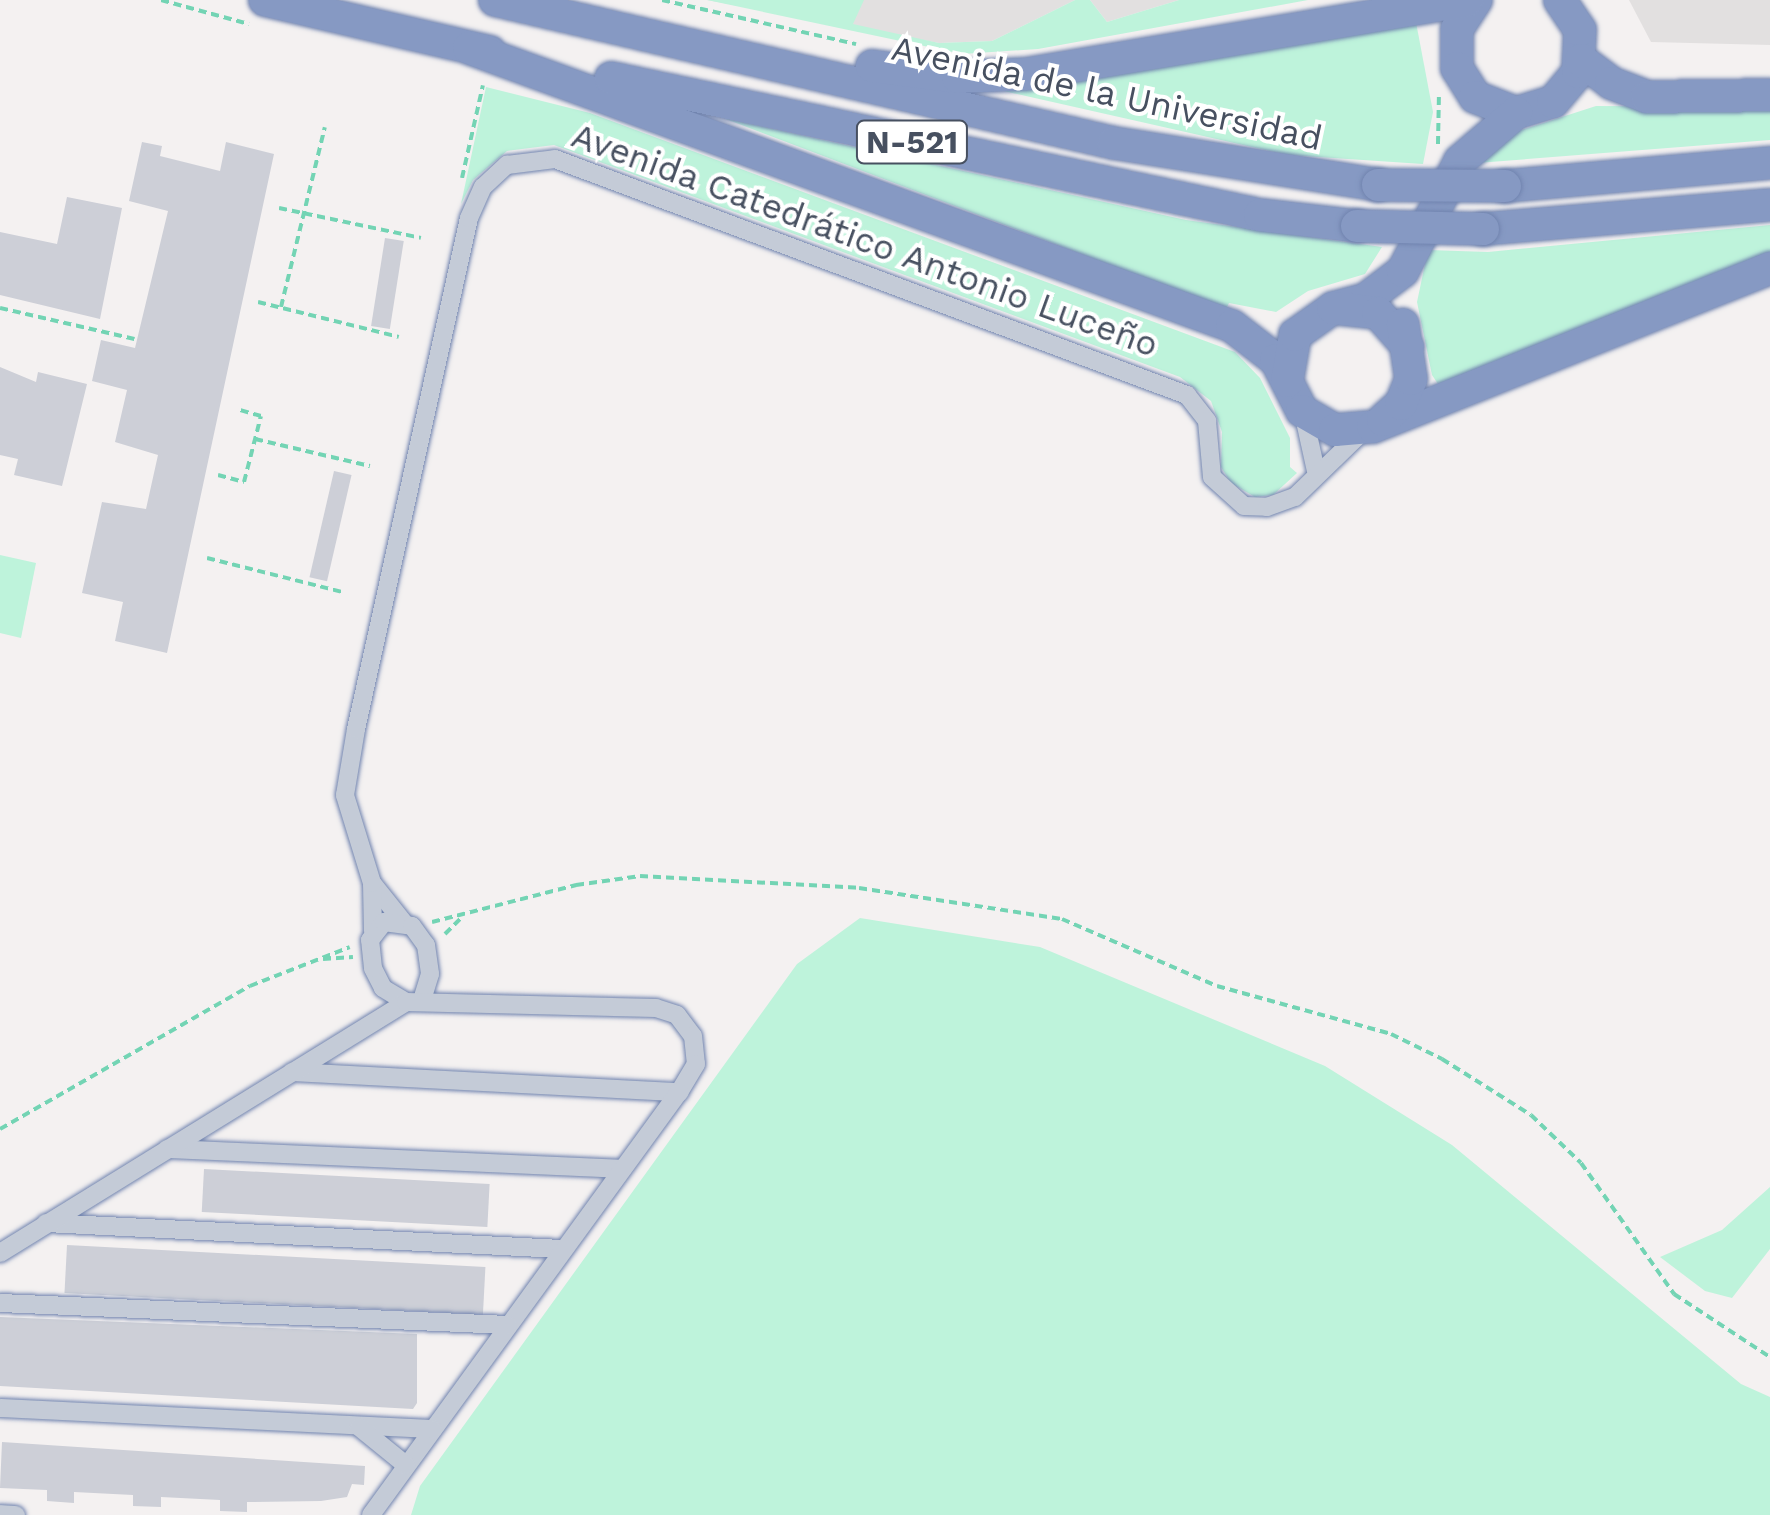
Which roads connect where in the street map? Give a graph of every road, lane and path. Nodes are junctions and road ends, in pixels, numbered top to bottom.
1 (265, 0) edge
2 (495, 0) edge
3 (662, 0) edge
4 (1466, 0) edge
5 (1476, 0) edge
6 (1560, 0) edge
7 (469, 48) junction
8 (874, 48) dead end
9 (744, 56) junction
10 (1581, 60) junction
11 (484, 80) dead end
12 (1466, 86) junction
13 (1770, 95) edge
14 (1516, 112) junction
15 (325, 128) dead end
16 (1460, 161) junction
17 (1770, 162) edge
18 (460, 189) dead end
19 (1770, 206) edge
20 (279, 208) dead end
21 (304, 213) junction
22 (421, 238) dead end
23 (1770, 268) edge
24 (1403, 270) junction
25 (258, 302) dead end
26 (0, 308) edge
27 (281, 308) junction
28 (1333, 308) junction
29 (399, 337) dead end
30 (134, 339) dead end
31 (1408, 347) junction
32 (1287, 382) junction
33 (237, 409) dead end
34 (1302, 411) junction
35 (1372, 426) junction
36 (255, 439) junction
37 (370, 466) dead end
38 (1316, 470) junction
39 (218, 475) dead end
40 (207, 558) dead end
41 (342, 592) dead end
42 (372, 883) junction
43 (409, 925) junction
44 (371, 943) junction
45 (318, 959) junction
46 (430, 974) junction
47 (383, 988) junction
48 (414, 999) junction
49 (464, 999) junction
50 (366, 1022) junction
51 (291, 1072) junction
52 (680, 1092) junction
53 (0, 1129) edge
54 (166, 1149) junction
55 (622, 1169) junction
56 (46, 1224) junction
57 (561, 1248) junction
58 (0, 1253) edge
59 (0, 1285) edge
60 (8, 1304) edge
61 (508, 1325) junction
62 (1770, 1358) edge
63 (0, 1408) edge
64 (359, 1426) junction
65 (432, 1429) junction
66 (406, 1465) junction
67 (0, 1514) edge
68 (16, 1515) edge
69 (371, 1515) edge

1 - 7 highway, N-521
2 - 9 highway, Avenida de la Universidad / N-521
3 - 8 path
4 - 9 highway
5 - 12 highway
6 - 10 highway
7 - 19 highway, N-521, bridge
7 - 32 highway
9 - 17 highway, Avenida de la Universidad / N-521, bridge
10 - 13 highway
10 - 14 highway
11 - 18 path
12 - 14 highway
12 - 16 highway
14 - 16 highway
15 - 21 path
16 - 24 highway
20 - 21 path
21 - 22 path
21 - 27 path
23 - 35 highway
24 - 28 highway
24 - 31 highway
25 - 27 path
26 - 30 path
27 - 29 path
28 - 31 highway
28 - 32 highway
31 - 35 highway
32 - 34 highway
33 - 36 path
34 - 35 highway
34 - 38 street
35 - 38 street, Avenida Catedrático Antonio Luceño
36 - 37 path
36 - 39 path
38 - 42 street, Avenida Catedrático Antonio Luceño
40 - 41 path
42 - 43 street, Avenida Catedrático Antonio Luceño
42 - 44 street, Avenida Catedrático Antonio Luceño
43 - 44 street
43 - 46 street
43 - 62 path
44 - 45 path
44 - 45 path
44 - 47 street
45 - 53 path
46 - 48 street
46 - 49 street
47 - 48 street
47 - 50 street
48 - 49 street
48 - 50 street
49 - 52 street
50 - 51 street
51 - 52 street
51 - 54 street
52 - 55 street
54 - 55 street
54 - 56 street
55 - 57 street
56 - 57 street
56 - 58 street
57 - 61 street
59 - 60 street
60 - 61 street
61 - 65 street
63 - 64 street
64 - 65 street
64 - 66 street
65 - 66 street
66 - 69 street
67 - 68 street

